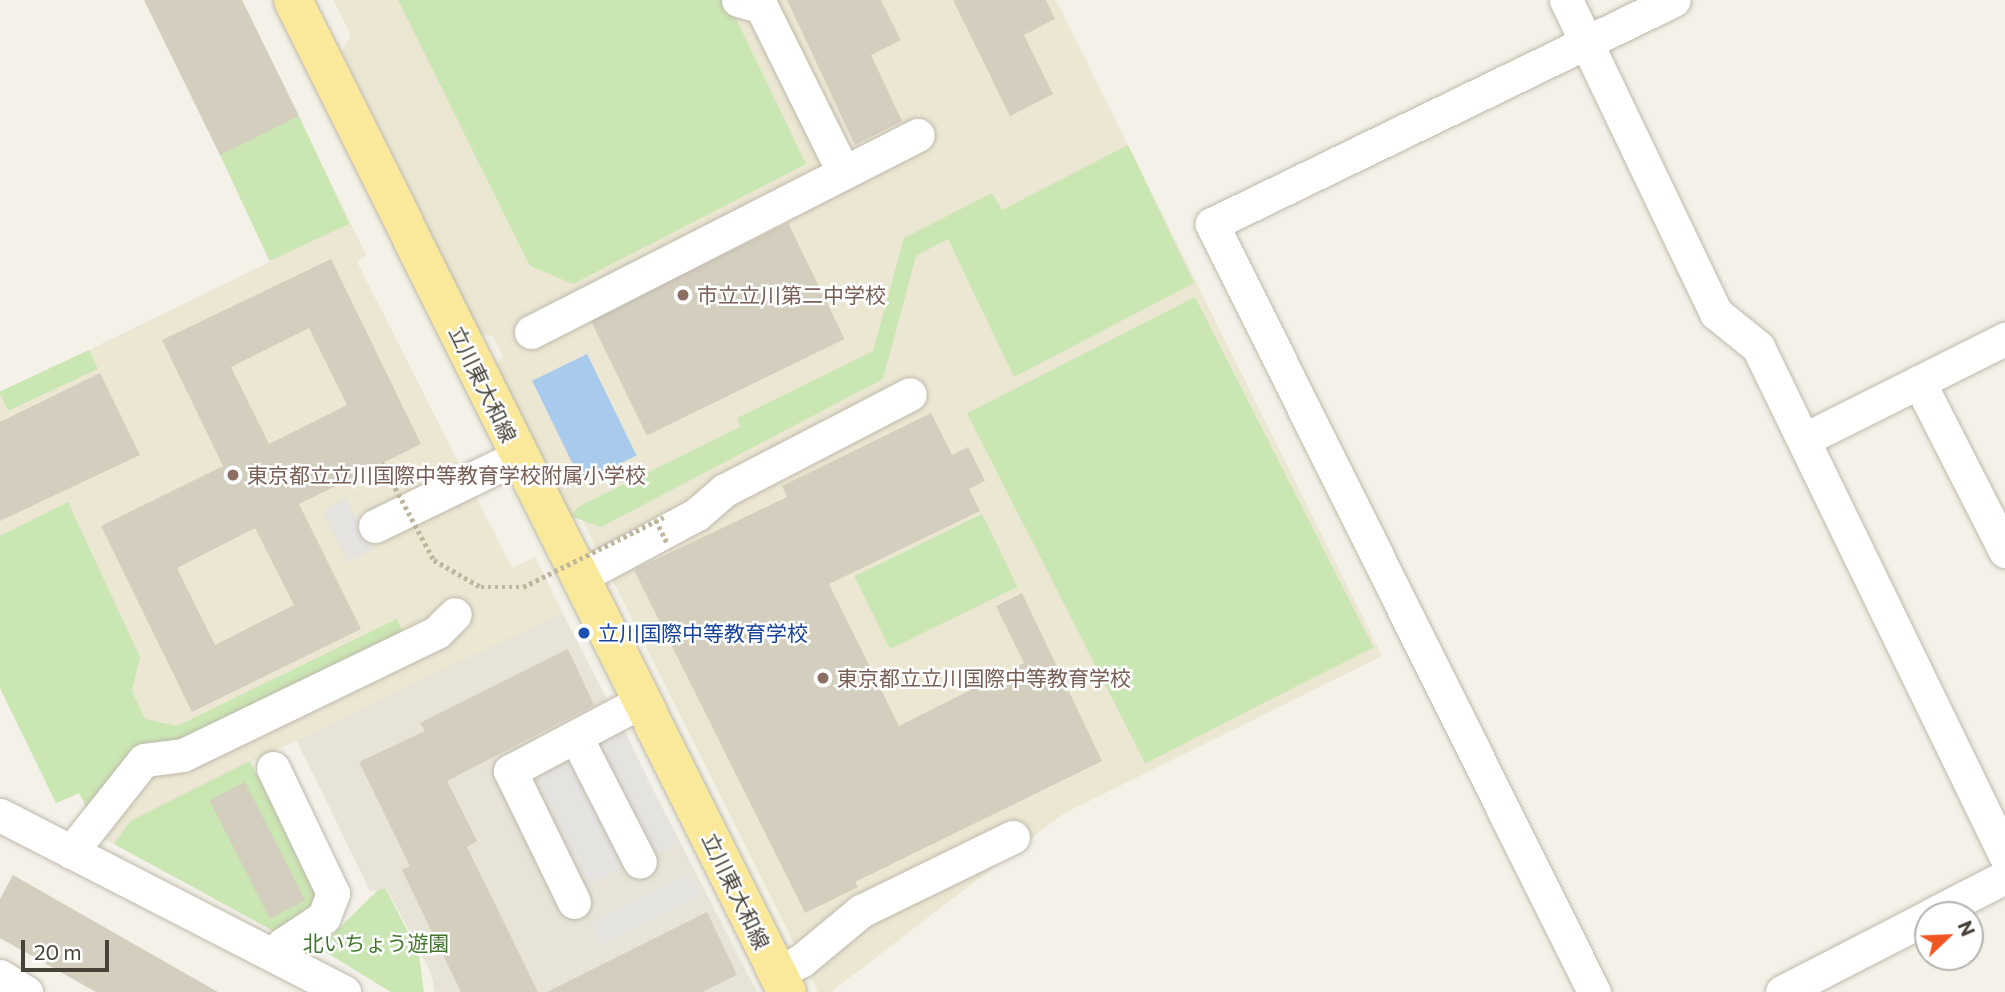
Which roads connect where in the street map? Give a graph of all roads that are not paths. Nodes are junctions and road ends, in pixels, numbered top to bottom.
1 (293, 0) edge
2 (738, 0) edge
3 (1566, 0) edge
4 (1674, 0) edge
5 (1586, 43) junction
6 (918, 135) dead end
7 (844, 173) junction
8 (531, 332) dead end
9 (2005, 339) edge
10 (1919, 382) junction
11 (910, 394) dead end
12 (1805, 439) junction
13 (519, 456) junction
14 (375, 526) dead end
15 (2005, 551) edge
16 (580, 578) junction
17 (455, 614) dead end
18 (642, 701) junction
19 (576, 737) junction
20 (273, 768) dead end
21 (0, 815) edge
22 (1013, 837) dead end
23 (71, 852) junction
24 (2005, 855) edge
25 (640, 862) dead end
26 (2005, 877) edge
27 (1958, 901) edge
28 (574, 902) dead end
29 (1914, 924) edge
30 (276, 956) junction
31 (0, 976) edge
32 (782, 982) edge
33 (26, 992) edge
34 (343, 992) edge
35 (1594, 992) edge
36 (1782, 992) edge

1 - 13 main road, 立川東大和線
2 - 7 street
3 - 5 street
4 - 5 street
5 - 12 street
5 - 35 street
6 - 7 street
7 - 8 street
9 - 10 street
10 - 12 street
10 - 15 street
11 - 16 street
12 - 24 street
13 - 14 street
13 - 16 main road, 立川東大和線
16 - 18 main road, 立川東大和線
17 - 23 street
18 - 19 street
18 - 32 main road, 立川東大和線
19 - 25 street
19 - 28 street
20 - 30 street
21 - 23 street
22 - 32 street
23 - 30 street
26 - 27 street
29 - 36 street
30 - 34 street
31 - 33 street

